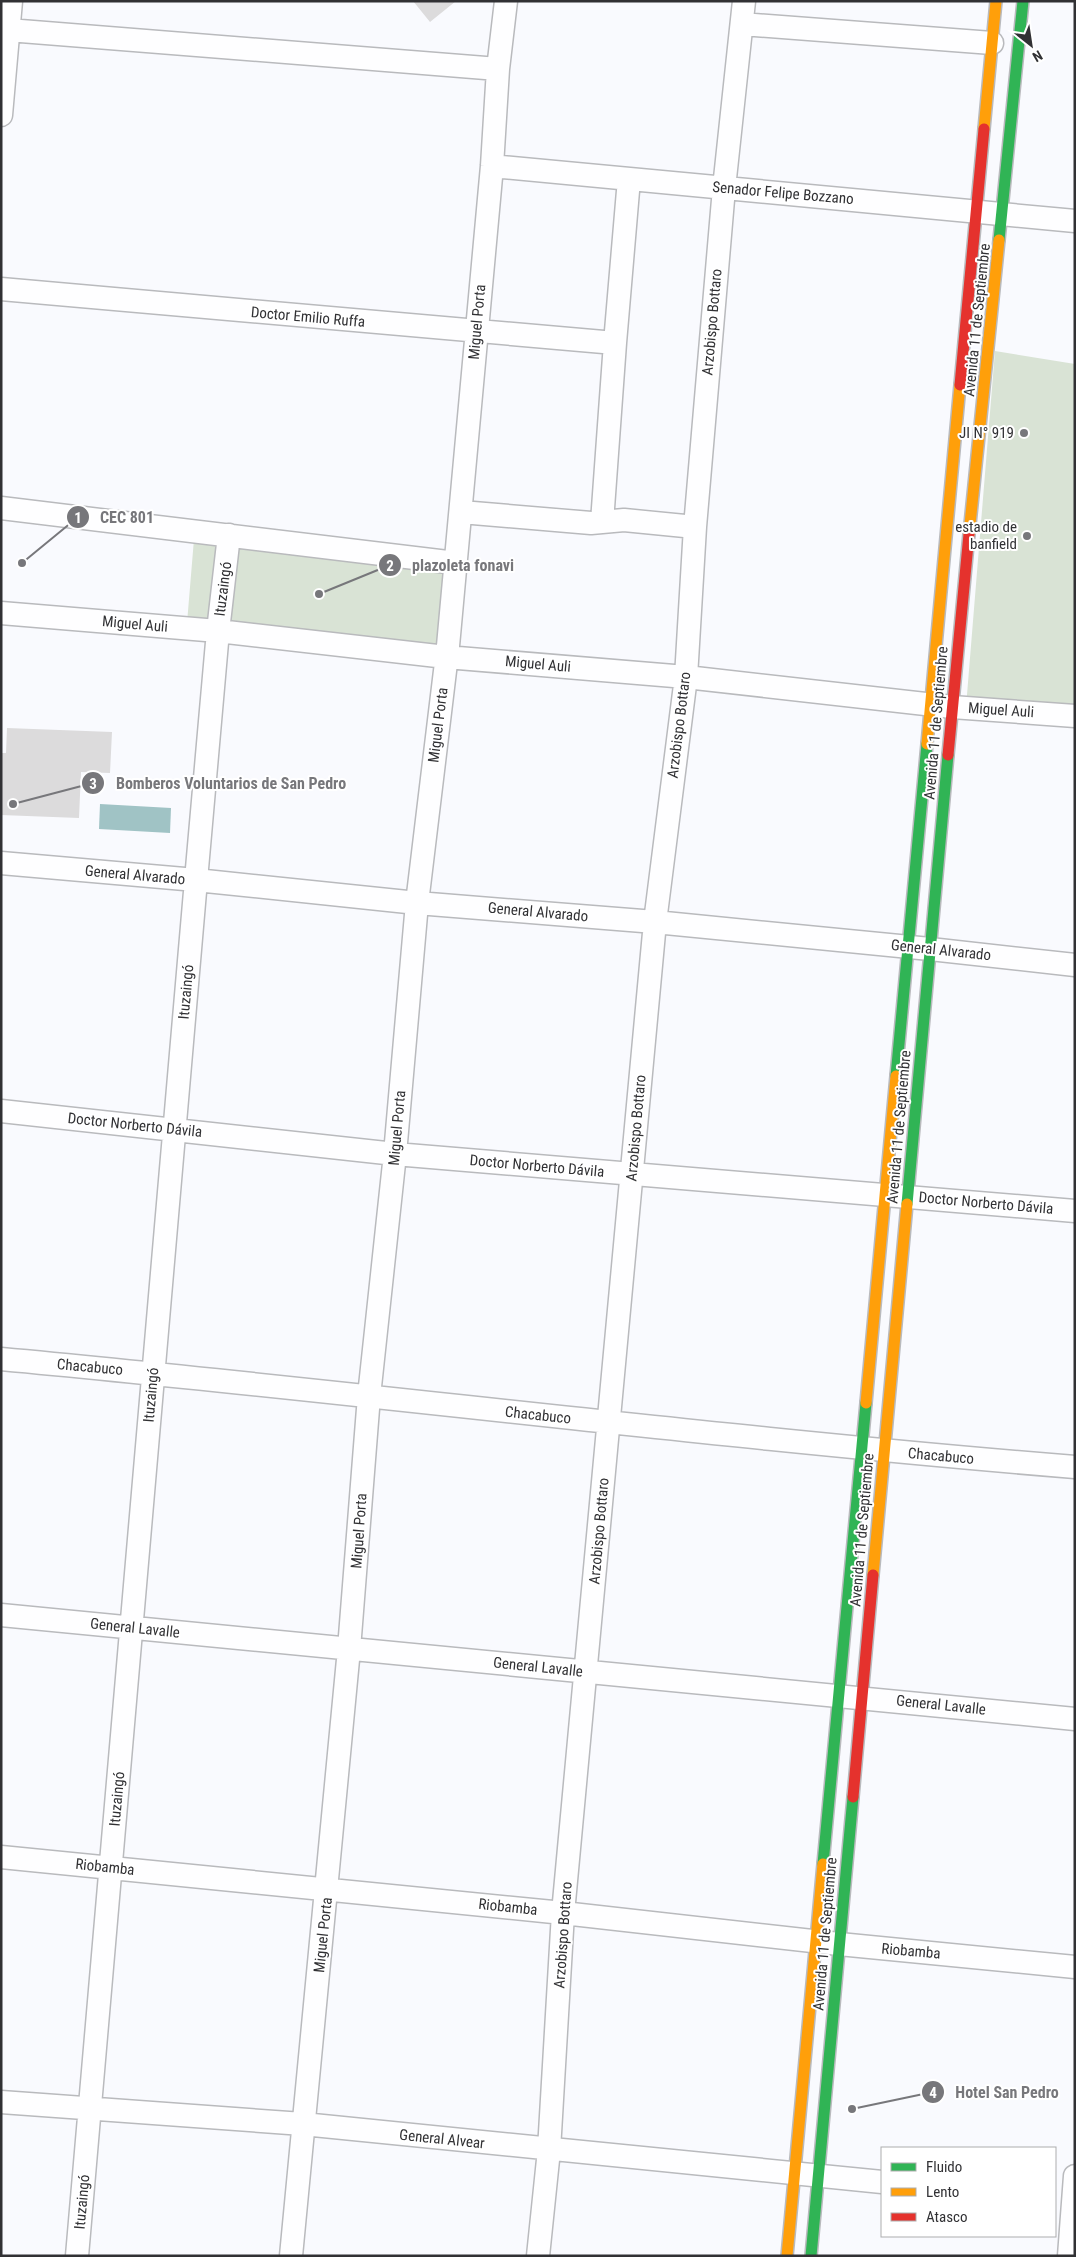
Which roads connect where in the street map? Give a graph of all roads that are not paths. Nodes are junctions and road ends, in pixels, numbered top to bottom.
1 (11, 1) edge
2 (506, 1) edge
3 (744, 1) edge
4 (996, 1) edge
5 (1023, 1) edge
6 (742, 24) junction
7 (8, 30) junction
8 (992, 44) junction
9 (498, 69) junction
10 (1, 115) edge
11 (492, 166) junction
12 (630, 179) junction
13 (724, 188) junction
14 (976, 211) junction
15 (1003, 214) junction
16 (1075, 221) edge
17 (1, 289) edge
18 (476, 332) junction
19 (615, 343) junction
20 (1, 508) edge
21 (460, 512) junction
22 (602, 522) junction
23 (694, 527) junction
24 (229, 535) junction
25 (456, 563) junction
26 (1, 613) edge
27 (218, 632) junction
28 (446, 657) junction
29 (686, 677) junction
30 (941, 706) junction
31 (1075, 716) edge
32 (1, 863) edge
33 (196, 880) junction
34 (417, 902) junction
35 (655, 922) junction
36 (908, 946) junction
37 (930, 949) junction
38 (1075, 965) edge
39 (1, 1111) edge
40 (174, 1129) junction
41 (395, 1154) junction
42 (632, 1174) junction
43 (885, 1195) junction
44 (908, 1197) junction
45 (1075, 1211) edge
46 (1, 1359) edge
47 (153, 1373) junction
48 (369, 1396) junction
49 (609, 1422) junction
50 (861, 1449) junction
51 (884, 1452) junction
52 (1075, 1467) edge
53 (1, 1615) edge
54 (131, 1628) junction
55 (350, 1649) junction
56 (586, 1672) junction
57 (838, 1695) junction
58 (861, 1697) junction
59 (1075, 1719) edge
60 (1, 1856) edge
61 (111, 1868) junction
62 (328, 1889) junction
63 (563, 1913) junction
64 (815, 1942) junction
65 (839, 1944) junction
66 (1075, 1967) edge
67 (1, 2102) edge
68 (90, 2110) junction
69 (303, 2124) junction
70 (549, 2150) junction
71 (794, 2174) junction
72 (818, 2176) junction
73 (1075, 2176) edge
74 (881, 2182) edge
75 (1068, 2198) edge
76 (77, 2256) edge
77 (291, 2256) edge
78 (538, 2256) edge
79 (787, 2256) edge
80 (810, 2256) edge
81 (1068, 2256) edge

1 - 7 street
2 - 9 street, Miguel Porta
3 - 6 street, Arzobispo Bottaro
4 - 8 main road, Avenida 11 de Septiembre
5 - 15 main road, Avenida 11 de Septiembre
6 - 8 street
6 - 13 street, Arzobispo Bottaro
7 - 9 street
7 - 10 street
8 - 14 main road, Avenida 11 de Septiembre
9 - 11 street, Miguel Porta
11 - 12 street, Senador Felipe Bozzano
11 - 18 street, Miguel Porta
12 - 13 street, Senador Felipe Bozzano
12 - 19 street
13 - 14 street, Senador Felipe Bozzano
13 - 23 street, Arzobispo Bottaro
14 - 15 street, Senador Felipe Bozzano
14 - 30 main road, Avenida 11 de Septiembre
15 - 16 street, Senador Felipe Bozzano
15 - 30 main road, Avenida 11 de Septiembre
17 - 18 street, Doctor Emilio Ruffa
18 - 19 street, Doctor Emilio Ruffa
18 - 21 street, Miguel Porta
19 - 22 street
20 - 24 street
21 - 22 street
21 - 25 street, Miguel Porta
22 - 23 street
23 - 29 street, Arzobispo Bottaro
24 - 25 street
24 - 27 street, Ituzaingó
25 - 28 street, Miguel Porta
26 - 27 street, Miguel Auli
27 - 28 street, Miguel Auli
27 - 33 street, Ituzaingó
28 - 29 street, Miguel Auli
28 - 34 street, Miguel Porta
29 - 30 street, Miguel Auli
29 - 35 street, Arzobispo Bottaro
30 - 31 street, Miguel Auli
30 - 36 main road, Avenida 11 de Septiembre
30 - 37 main road, Avenida 11 de Septiembre
32 - 33 street, General Alvarado
33 - 34 street, General Alvarado
33 - 40 street, Ituzaingó
34 - 35 street, General Alvarado
34 - 41 street, Miguel Porta
35 - 36 street, General Alvarado
35 - 42 street, Arzobispo Bottaro
36 - 37 street, General Alvarado
36 - 43 main road, Avenida 11 de Septiembre
37 - 38 street, General Alvarado
37 - 44 main road, Avenida 11 de Septiembre
39 - 40 street, Doctor Norberto Dávila
40 - 41 street, Doctor Norberto Dávila
40 - 47 street, Ituzaingó
41 - 42 street, Doctor Norberto Dávila
41 - 48 street, Miguel Porta
42 - 43 street, Doctor Norberto Dávila
42 - 49 street, Arzobispo Bottaro
43 - 44 street, Doctor Norberto Dávila
43 - 50 main road, Avenida 11 de Septiembre
44 - 45 street, Doctor Norberto Dávila
44 - 51 main road, Avenida 11 de Septiembre
46 - 47 street, Chacabuco
47 - 48 street, Chacabuco
47 - 54 street, Ituzaingó
48 - 49 street, Chacabuco
48 - 55 street, Miguel Porta
49 - 50 street, Chacabuco
49 - 56 street, Arzobispo Bottaro
50 - 51 street, Chacabuco
50 - 57 main road, Avenida 11 de Septiembre
51 - 52 street, Chacabuco
51 - 58 main road, Avenida 11 de Septiembre
53 - 54 street, General Lavalle
54 - 55 street, General Lavalle
54 - 61 street, Ituzaingó
55 - 56 street, General Lavalle
55 - 62 street, Miguel Porta
56 - 57 street, General Lavalle
56 - 63 street, Arzobispo Bottaro
57 - 58 street, General Lavalle
57 - 64 main road, Avenida 11 de Septiembre
58 - 59 street, General Lavalle
58 - 65 main road, Avenida 11 de Septiembre
60 - 61 street, Riobamba
61 - 62 street, Riobamba
61 - 68 street, Ituzaingó
62 - 63 street, Riobamba
62 - 69 street, Miguel Porta
63 - 64 street, Riobamba
63 - 70 street, Arzobispo Bottaro
64 - 65 street, Riobamba
64 - 71 main road, Avenida 11 de Septiembre
65 - 66 street, Riobamba
65 - 72 main road, Avenida 11 de Septiembre
67 - 68 street, General Alvear
68 - 69 street, General Alvear
68 - 76 street, Ituzaingó
69 - 70 street, General Alvear
69 - 77 street, Miguel Porta
70 - 71 street, General Alvear
70 - 78 street, Arzobispo Bottaro
71 - 72 street, General Alvear
71 - 79 main road, Avenida 11 de Septiembre
72 - 74 street, General Alvear
72 - 80 main road, Avenida 11 de Septiembre
73 - 75 street
75 - 81 street

